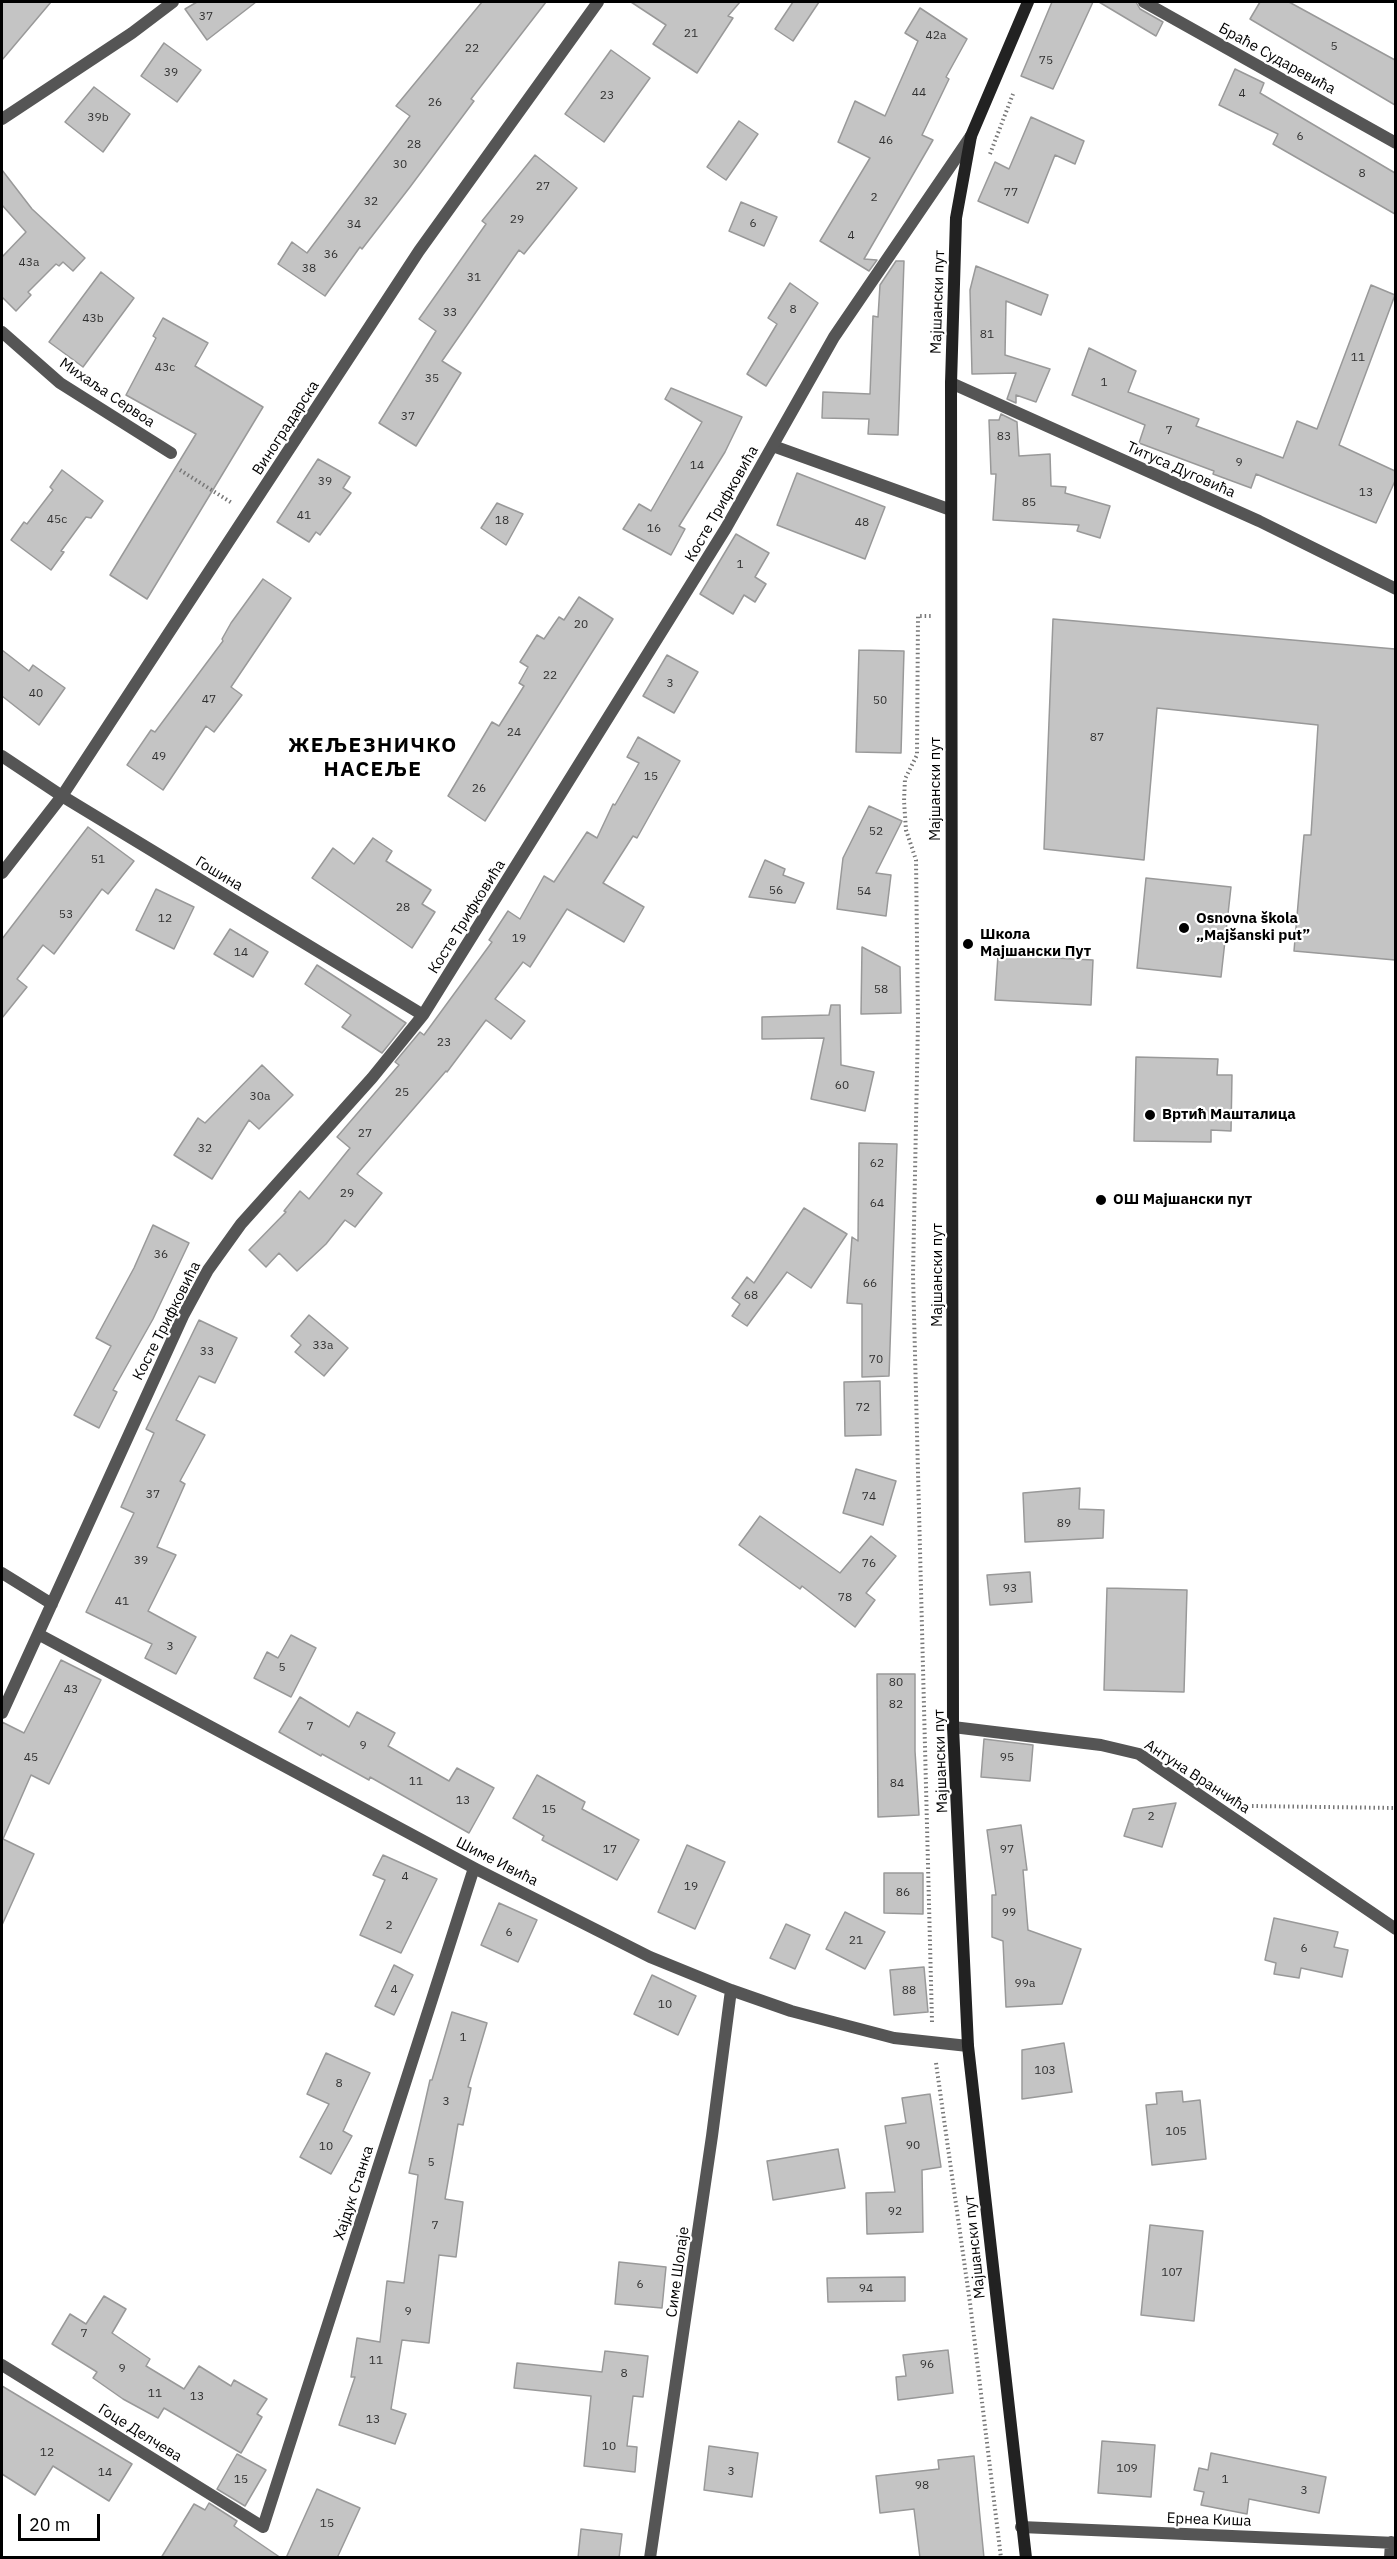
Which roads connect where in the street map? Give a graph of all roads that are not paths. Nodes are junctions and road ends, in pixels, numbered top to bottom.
1 (173, 2) edge
2 (598, 2) edge
3 (1028, 2) edge
4 (1144, 2) edge
5 (2, 119) edge
6 (971, 136) junction
7 (1395, 143) edge
8 (2, 332) edge
9 (951, 383) junction
10 (773, 446) junction
11 (171, 453) road end
12 (951, 510) junction
13 (1395, 590) edge
14 (2, 756) edge
15 (62, 796) junction
16 (2, 873) edge
17 (423, 1014) junction
18 (2, 1574) edge
19 (52, 1604) junction
20 (38, 1634) junction
21 (2, 1713) edge
22 (954, 1727) junction
23 (474, 1868) junction
24 (1395, 1929) edge
25 (730, 1990) junction
26 (968, 2046) junction
27 (2, 2365) edge
28 (263, 2527) joint
29 (1022, 2527) junction
30 (1393, 2542) edge
31 (650, 2558) edge
32 (1026, 2558) edge
33 (1390, 2558) edge

1 - 5 street
2 - 15 street, Виноградарска
3 - 6 street, Мајшански пут
4 - 7 street, Браће Сударевића
6 - 9 street, Мајшански пут
6 - 10 street, Косте Трифковића
8 - 11 street, Михаља Сервоа
9 - 12 street, Мајшански пут
9 - 13 street, Титуса Дуговића
10 - 12 street
10 - 17 street, Косте Трифковића
12 - 22 street, Мајшански пут
14 - 15 street, Гошина
15 - 16 street, Виноградарска
15 - 17 street, Гошина
17 - 19 street, Косте Трифковића
18 - 19 street
19 - 20 street, Косте Трифковића
20 - 21 street, Косте Трифковића
20 - 23 street, Шиме Ивића
22 - 24 street, Антуна Вранчића
22 - 26 street, Мајшански пут
23 - 25 street, Шиме Ивића
23 - 28 street, Хајдук Станка
25 - 26 street, Шиме Ивића
25 - 31 street, Симе Шолаје
26 - 29 street, Мајшански пут
27 - 28 street, Гоце Делчева
29 - 30 street, Ернеа Киша
29 - 32 street, Мајшански пут
30 - 33 street

